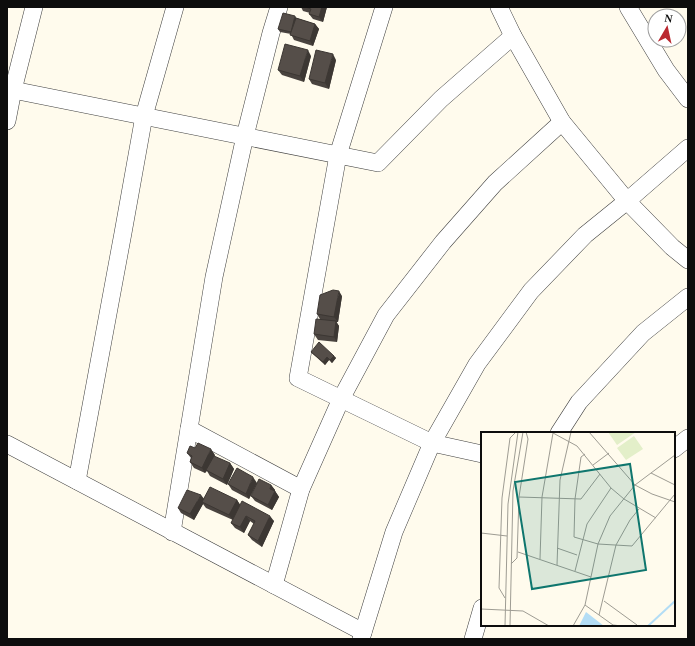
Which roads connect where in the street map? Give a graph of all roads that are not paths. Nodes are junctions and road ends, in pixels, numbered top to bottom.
1 (34, 7) edge
2 (175, 7) edge
3 (279, 7) edge
4 (384, 7) edge
5 (499, 7) edge
6 (628, 7) edge
7 (513, 36) junction
8 (13, 90) junction
9 (688, 99) edge
10 (144, 116) junction
11 (7, 121) edge
12 (562, 122) junction
13 (245, 136) junction
14 (688, 148) edge
15 (338, 155) junction
16 (627, 201) junction
17 (688, 260) edge
18 (688, 297) edge
19 (341, 400) junction
20 (189, 429) junction
21 (560, 432) edge
22 (688, 438) edge
23 (432, 443) junction
24 (7, 444) edge
25 (675, 449) edge
26 (481, 454) edge
27 (77, 481) junction
28 (301, 489) junction
29 (172, 532) junction
30 (274, 585) junction
31 (481, 611) edge
32 (362, 636) edge
33 (473, 639) edge

1 - 8 street
2 - 10 street
3 - 13 street
4 - 15 street
5 - 7 street
6 - 9 street
7 - 12 street
7 - 15 street
8 - 10 street
8 - 11 street
10 - 13 street
10 - 27 street
12 - 16 street
12 - 19 street
13 - 15 street
13 - 20 street
14 - 16 street
15 - 19 street
16 - 17 street
16 - 23 street
18 - 21 street
19 - 23 street
19 - 28 street
20 - 28 street
20 - 29 street
22 - 25 street
23 - 26 street
23 - 32 street
24 - 27 street
27 - 29 street
28 - 30 street
29 - 30 street
30 - 32 street
31 - 33 street

